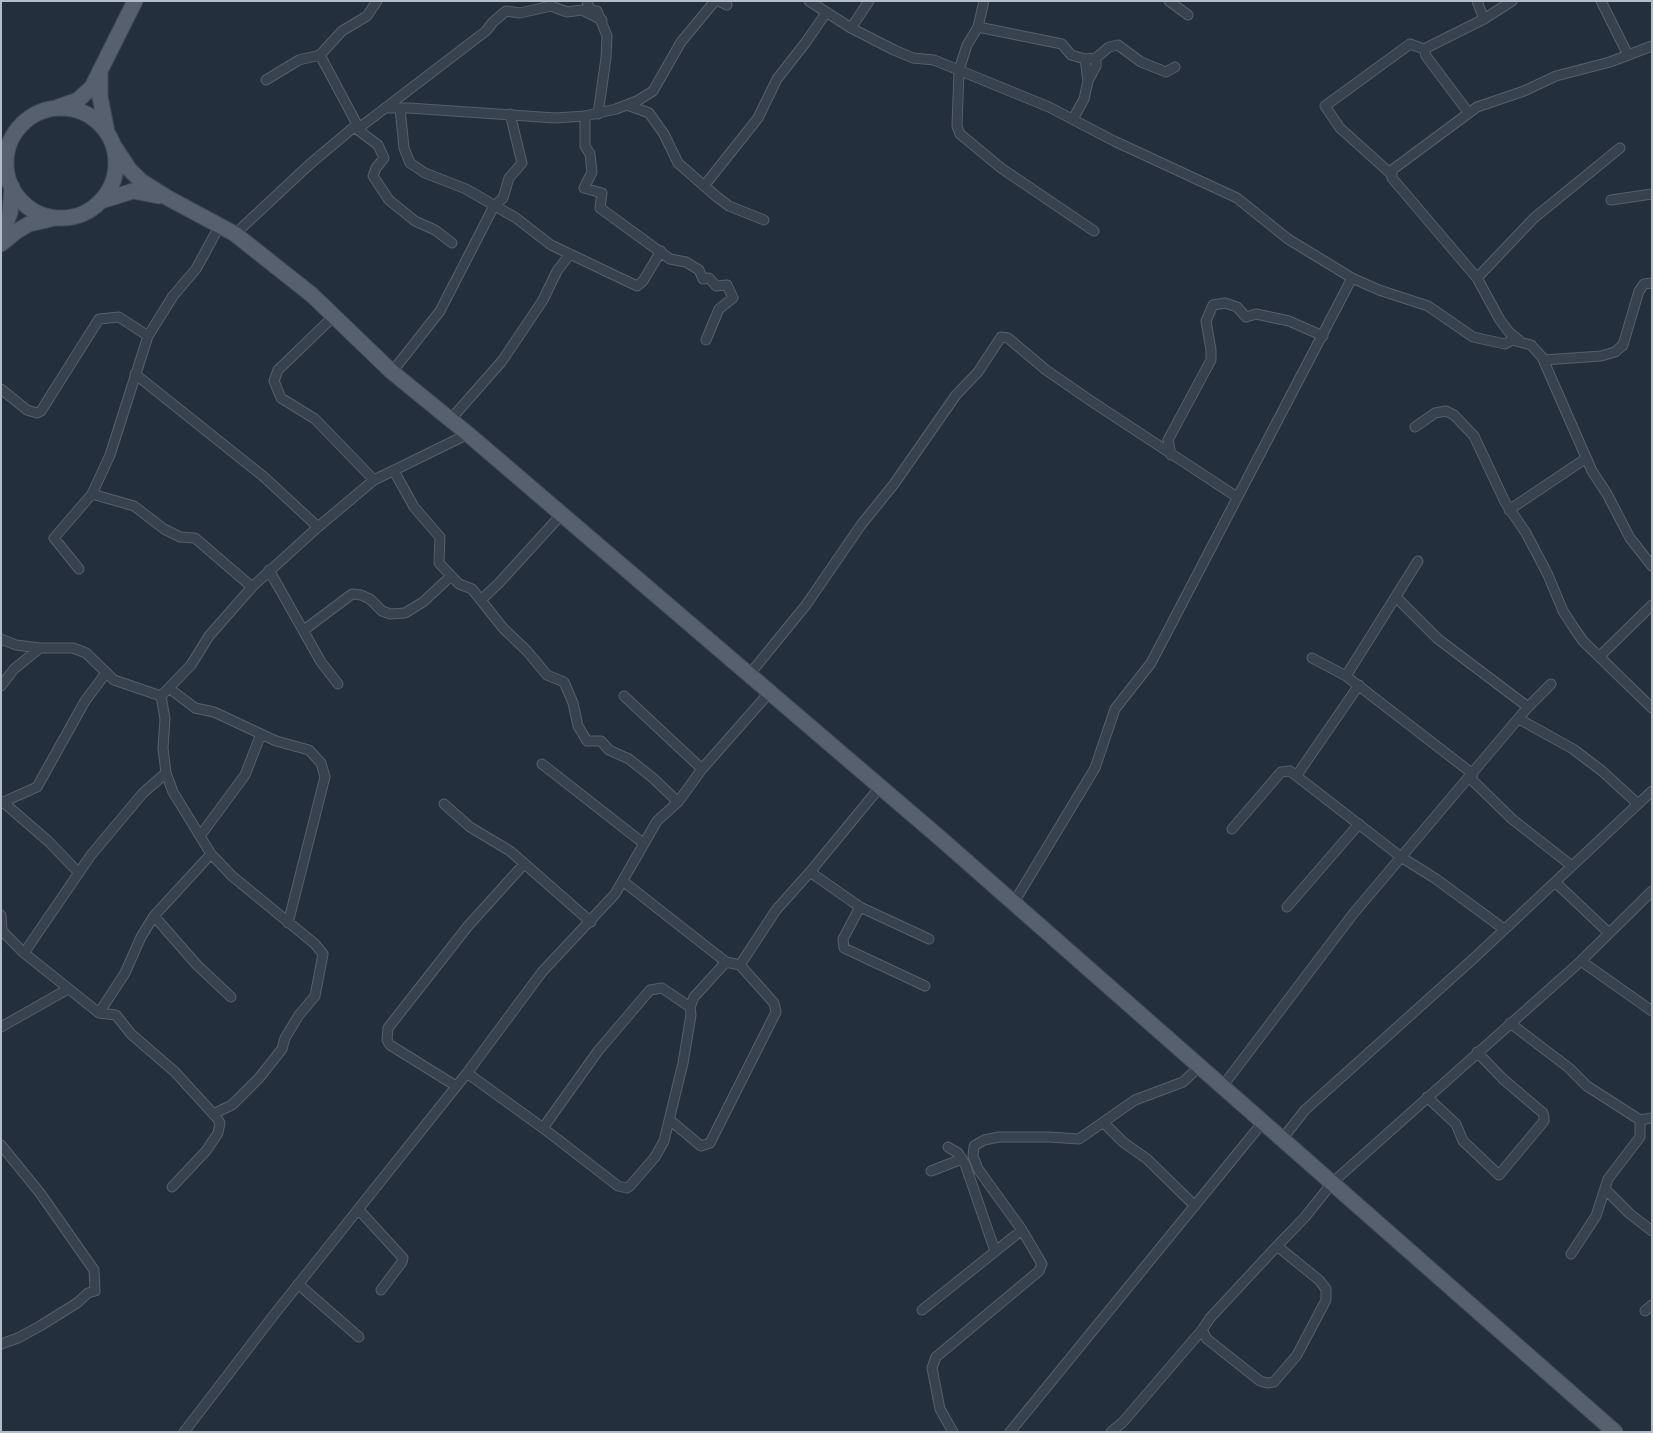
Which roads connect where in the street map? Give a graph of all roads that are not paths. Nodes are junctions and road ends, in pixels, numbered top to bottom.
1 (135, 1) edge
2 (377, 1) edge
3 (503, 1) edge
4 (587, 1) edge
5 (716, 1) edge
6 (809, 1) edge
7 (869, 1) edge
8 (984, 1) edge
9 (1169, 1) edge
10 (1477, 1) edge
11 (1512, 1) edge
12 (1601, 1) edge
13 (728, 3) edge
14 (506, 11) junction
15 (826, 13) junction
16 (1188, 15) dead end
17 (1484, 19) junction
18 (602, 20) junction
19 (978, 27) junction
20 (851, 28) junction
21 (1652, 46) edge
22 (1424, 49) junction
23 (320, 55) junction
24 (1628, 56) junction
25 (1096, 58) junction
26 (1085, 60) junction
27 (1175, 67) dead end
28 (959, 70) junction
29 (100, 74) junction
30 (266, 80) dead end
31 (1088, 81) junction
32 (627, 105) junction
33 (55, 108) junction
34 (385, 108) junction
35 (400, 108) junction
36 (1468, 112) junction
37 (510, 114) junction
38 (598, 114) junction
39 (585, 116) junction
40 (1073, 119) junction
41 (20, 127) junction
42 (357, 127) junction
43 (1, 136) edge
44 (111, 140) junction
45 (1620, 148) dead end
46 (4, 165) edge
47 (1390, 174) junction
48 (704, 186) junction
49 (12, 187) junction
50 (1652, 194) edge
51 (168, 198) junction
52 (1611, 200) dead end
53 (100, 201) junction
54 (494, 206) junction
55 (57, 218) junction
56 (764, 220) dead end
57 (220, 225) junction
58 (1094, 231) dead end
59 (235, 234) junction
60 (1, 235) edge
61 (452, 243) dead end
62 (1, 244) edge
63 (661, 251) junction
64 (570, 254) junction
65 (1352, 278) junction
66 (1477, 278) junction
67 (1652, 283) edge
68 (1481, 296) dead end
69 (335, 315) junction
70 (148, 336) junction
71 (1323, 336) junction
72 (706, 340) dead end
73 (1521, 342) junction
74 (1544, 360) junction
75 (392, 372) junction
76 (135, 374) junction
77 (1, 389) edge
78 (451, 419) junction
79 (1415, 427) dead end
80 (468, 434) junction
81 (1171, 455) junction
82 (1585, 459) junction
83 (394, 472) junction
84 (374, 480) junction
85 (92, 494) junction
86 (1237, 497) junction
87 (1509, 510) junction
88 (561, 515) junction
89 (318, 527) junction
90 (1418, 561) dead end
91 (1652, 566) edge
92 (79, 569) dead end
93 (270, 570) junction
94 (451, 576) junction
95 (252, 587) junction
96 (1396, 597) junction
97 (481, 600) junction
98 (1652, 605) edge
99 (304, 630) junction
100 (1, 639) edge
101 (40, 648) junction
102 (1600, 656) junction
103 (1312, 658) dead end
104 (106, 673) junction
105 (749, 675) junction
106 (1346, 676) junction
107 (338, 684) dead end
108 (1551, 684) dead end
109 (1359, 685) junction
110 (1, 686) edge
111 (169, 688) junction
112 (769, 693) junction
113 (161, 696) junction
114 (624, 696) dead end
115 (1528, 708) junction
116 (1652, 708) edge
117 (1519, 719) junction
118 (261, 734) junction
119 (542, 764) dead end
120 (702, 769) junction
121 (166, 773) junction
122 (1297, 775) junction
123 (1472, 776) junction
124 (880, 787) junction
125 (1652, 791) edge
126 (678, 802) junction
127 (2, 803) edge
128 (444, 804) dead end
129 (1638, 804) junction
130 (1359, 824) junction
131 (1232, 829) dead end
132 (200, 836) junction
133 (642, 843) junction
134 (211, 854) junction
135 (1401, 857) junction
136 (524, 864) junction
137 (1572, 866) junction
138 (810, 872) junction
139 (79, 873) junction
140 (624, 882) junction
141 (1555, 882) junction
142 (1652, 891) edge
143 (1013, 904) junction
144 (860, 907) junction
145 (1286, 907) dead end
146 (1, 916) edge
147 (154, 916) junction
148 (591, 922) junction
149 (288, 923) junction
150 (1504, 929) junction
151 (2, 931) edge
152 (1609, 933) junction
153 (929, 939) dead end
154 (24, 953) junction
155 (1581, 961) junction
156 (726, 962) junction
157 (740, 965) junction
158 (925, 986) dead end
159 (68, 989) junction
160 (231, 997) dead end
161 (690, 1007) junction
162 (1652, 1011) edge
163 (99, 1013) junction
164 (1510, 1023) junction
165 (1, 1027) edge
166 (1477, 1052) junction
167 (1199, 1067) junction
168 (467, 1073) junction
169 (456, 1086) junction
170 (1222, 1087) junction
171 (1427, 1097) junction
172 (213, 1114) junction
173 (1652, 1118) edge
174 (1640, 1120) junction
175 (671, 1121) junction
176 (1263, 1122) junction
177 (1104, 1123) junction
178 (543, 1128) junction
179 (1283, 1138) junction
180 (1, 1145) edge
181 (948, 1147) dead end
182 (962, 1159) junction
183 (931, 1171) dead end
184 (1333, 1182) junction
185 (172, 1187) dead end
186 (1604, 1188) junction
187 (1195, 1206) junction
188 (359, 1210) junction
189 (1022, 1230) junction
190 (1652, 1232) edge
191 (1277, 1246) junction
192 (995, 1251) junction
193 (1571, 1254) dead end
194 (298, 1284) junction
195 (381, 1290) dead end
196 (922, 1310) dead end
197 (1202, 1330) junction
198 (359, 1337) dead end
199 (1, 1344) edge
200 (184, 1432) edge
201 (953, 1432) edge
202 (1010, 1432) edge
203 (1112, 1432) edge
204 (1615, 1432) edge

1 - 29 main road
2 - 23 street
3 - 14 street
4 - 18 street
5 - 13 street
5 - 32 street
6 - 15 street
7 - 20 street
8 - 19 street
9 - 16 street
10 - 17 street
11 - 17 street
12 - 24 street
14 - 18 street
14 - 34 street
15 - 20 street
15 - 48 street
17 - 22 street
18 - 38 street
19 - 26 street
19 - 28 street
20 - 28 street
21 - 24 street
22 - 36 street
22 - 47 street
23 - 30 street
23 - 42 street
24 - 36 street
25 - 26 street
25 - 27 street
25 - 31 street
26 - 31 street
28 - 40 street
28 - 58 street
29 - 33 main road
29 - 44 main road
31 - 40 street
32 - 38 street
32 - 48 street
33 - 41 main road
33 - 44 main road
34 - 35 street
34 - 42 street
35 - 37 street
35 - 54 street
36 - 47 street
37 - 39 street
37 - 54 street
38 - 39 street
39 - 63 street
40 - 65 street
41 - 43 main road
41 - 46 main road
42 - 59 street
42 - 61 street
44 - 51 main road
44 - 53 main road
45 - 66 street
46 - 49 main road
47 - 66 street
48 - 56 street
49 - 55 main road
49 - 60 main road
50 - 52 street
51 - 53 main road
51 - 57 main road
53 - 55 main road
54 - 64 street
54 - 75 street
55 - 62 main road
57 - 59 main road
57 - 70 street
59 - 69 main road
63 - 64 street
63 - 72 street
64 - 78 street
65 - 71 street
65 - 73 street
66 - 68 street
66 - 73 street
67 - 74 street
69 - 75 main road
69 - 84 street
70 - 76 street
70 - 77 street
71 - 81 street
71 - 86 street
73 - 74 street
74 - 82 street
75 - 78 main road
76 - 85 street
76 - 89 street
78 - 80 main road
79 - 87 street
80 - 83 street
80 - 88 main road
81 - 86 street
81 - 105 street
82 - 87 street
82 - 91 street
83 - 84 street
83 - 94 street
84 - 89 street
85 - 92 street
85 - 95 street
86 - 143 street
87 - 102 street
88 - 97 street
88 - 105 main road
89 - 93 street
90 - 96 street
93 - 95 street
93 - 99 street
94 - 97 street
94 - 99 street
95 - 111 street
96 - 106 street
96 - 115 street
97 - 126 street
98 - 102 street
99 - 107 street
100 - 101 street
101 - 104 street
101 - 110 street
102 - 116 street
103 - 106 street
104 - 113 street
104 - 127 street
105 - 112 main road
106 - 109 street
108 - 115 street
109 - 122 street
109 - 123 street
111 - 113 street
111 - 118 street
112 - 120 street
112 - 124 main road
113 - 121 street
114 - 120 street
115 - 117 street
117 - 123 street
117 - 129 street
118 - 132 street
118 - 149 street
119 - 133 street
120 - 126 street
121 - 132 street
121 - 139 street
122 - 130 street
122 - 131 street
123 - 135 street
123 - 137 street
124 - 138 street
124 - 143 main road
125 - 129 street
126 - 133 street
127 - 139 street
128 - 136 street
129 - 137 street
130 - 135 street
130 - 145 street
132 - 134 street
133 - 140 street
134 - 147 street
134 - 149 street
135 - 150 street
135 - 170 street
136 - 148 street
136 - 169 street
137 - 141 street
138 - 144 street
138 - 157 street
139 - 154 street
140 - 148 street
140 - 156 street
141 - 150 street
141 - 152 street
142 - 152 street
143 - 167 main road
144 - 153 street
144 - 158 street
146 - 151 street
147 - 160 street
147 - 163 street
148 - 168 street
149 - 172 street
150 - 179 street
151 - 154 street
152 - 155 street
154 - 159 street
155 - 162 street
155 - 164 street
156 - 157 street
156 - 161 street
157 - 175 street
159 - 163 street
159 - 165 street
161 - 175 street
161 - 178 street
163 - 172 street
164 - 166 street
164 - 174 street
166 - 171 street
166 - 171 street
167 - 170 main road
167 - 177 street
168 - 169 street
168 - 178 street
169 - 188 street
170 - 176 main road
171 - 184 street
172 - 185 street
173 - 174 street
174 - 186 street
175 - 178 street
176 - 179 main road
176 - 187 street
177 - 187 street
177 - 189 street
179 - 184 main road
180 - 199 street
181 - 182 street
182 - 183 street
182 - 192 street
184 - 191 street
184 - 204 main road
186 - 190 street
186 - 193 street
187 - 202 street
188 - 194 street
188 - 195 street
189 - 192 street
189 - 201 street
191 - 197 street
191 - 197 street
192 - 196 street
194 - 198 street
194 - 200 street
197 - 203 street

